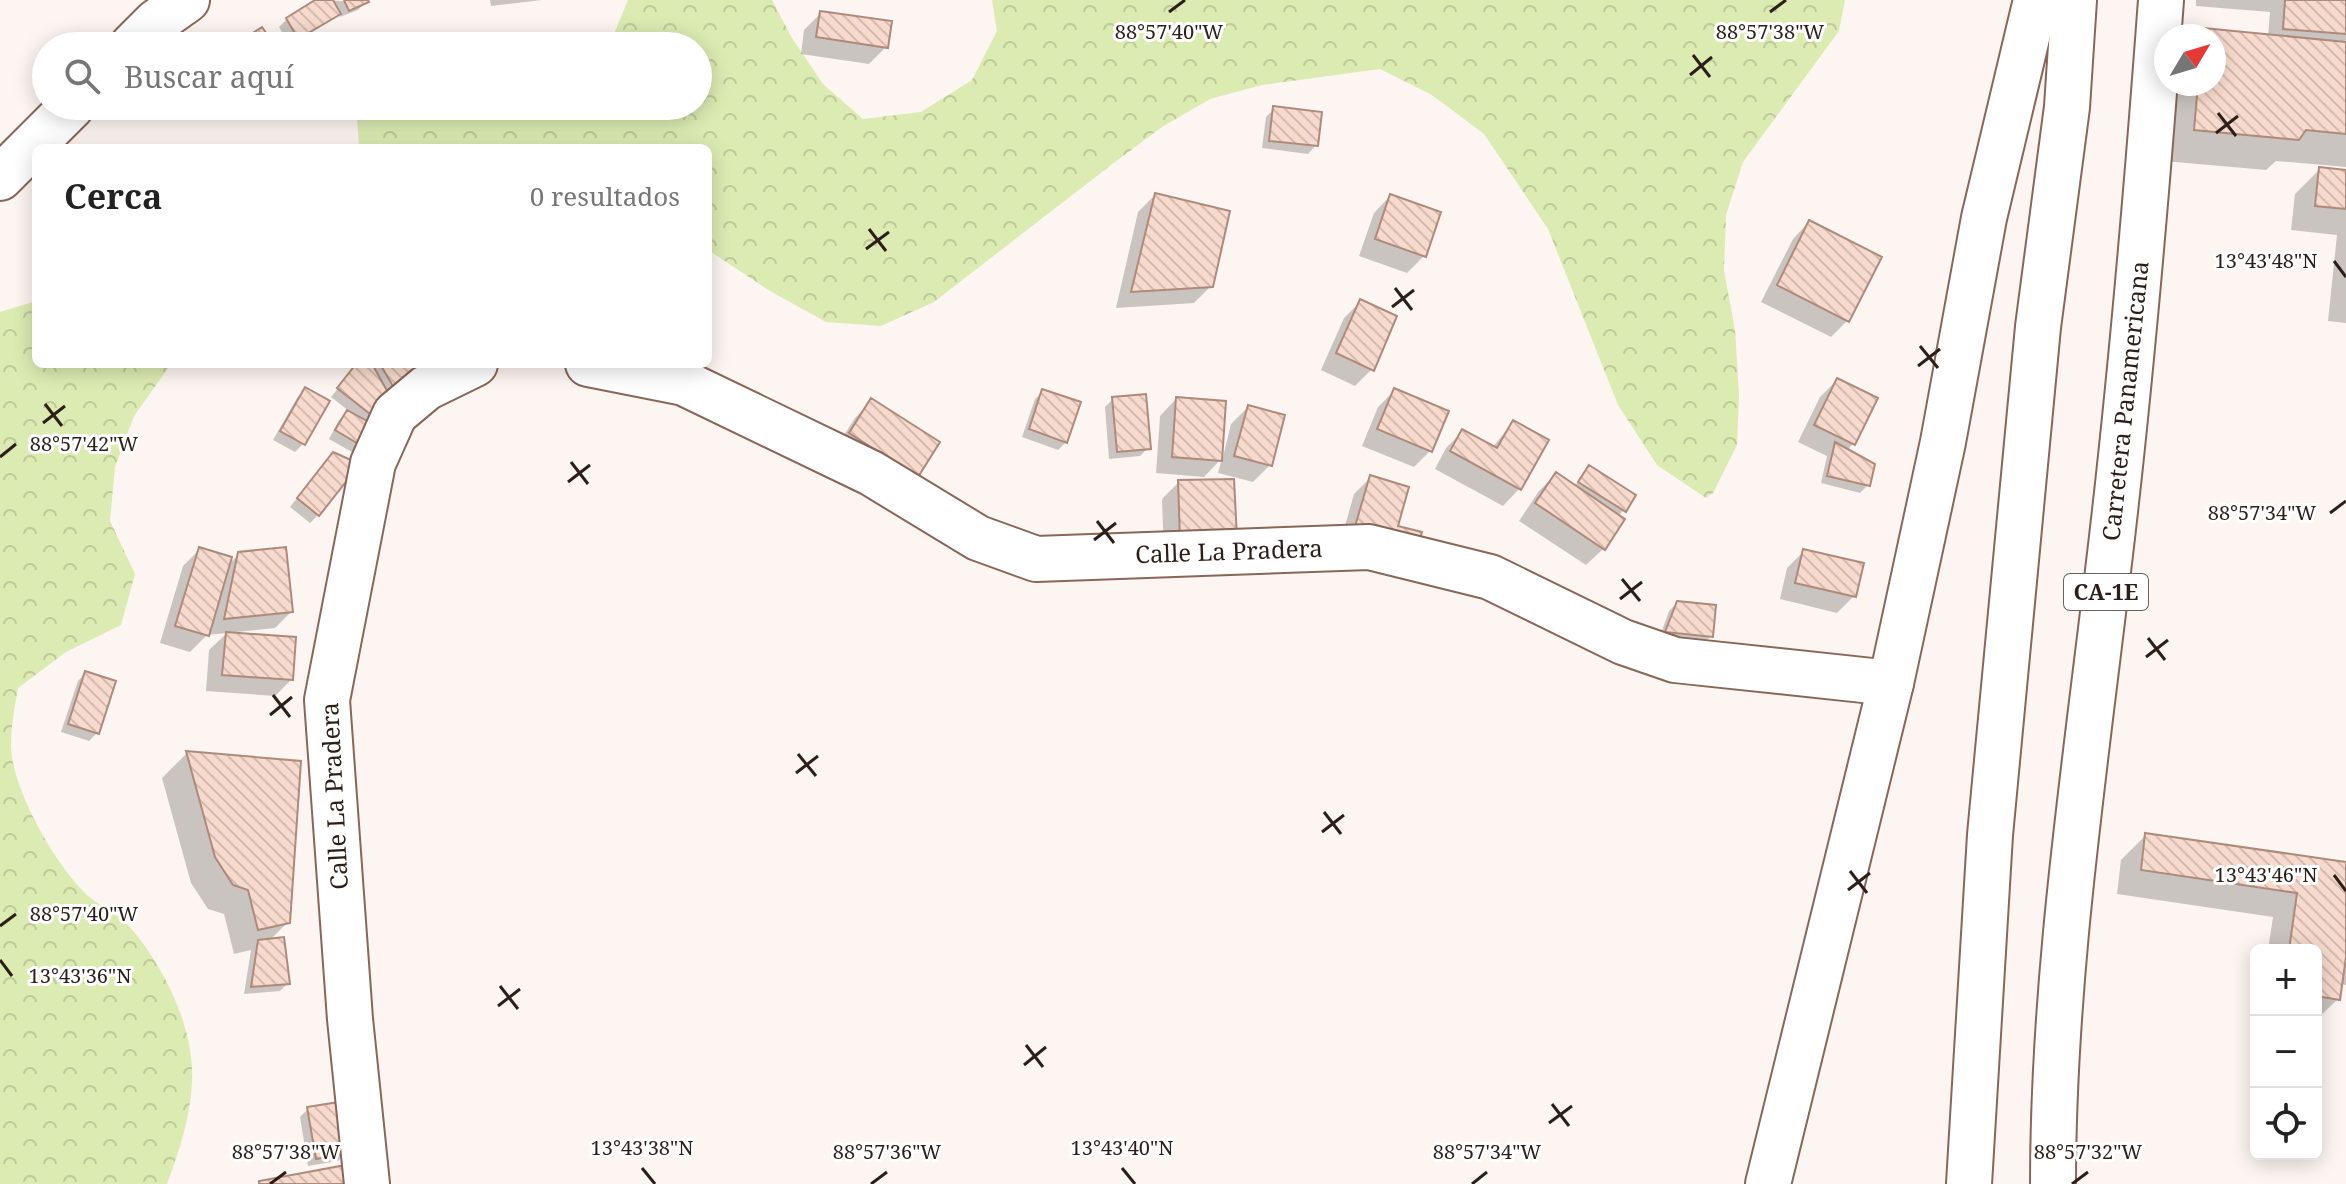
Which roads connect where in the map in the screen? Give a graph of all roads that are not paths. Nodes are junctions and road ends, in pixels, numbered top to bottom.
1 (187, 0) edge
2 (2036, 0) edge
3 (2074, 0) edge
4 (2161, 0) edge
5 (146, 32) edge
6 (58, 120) edge
7 (34, 144) edge
8 (32, 146) edge
9 (0, 178) edge
10 (467, 368) edge
11 (608, 368) edge
12 (1891, 683) junction
13 (367, 1184) edge
14 (1768, 1184) edge
15 (1969, 1184) edge
16 (2053, 1184) edge

1 - 5 main road
2 - 12 main road
3 - 15 main road
4 - 16 main road, Carretera Panamericana / CA-1E
6 - 7 main road
8 - 9 main road
10 - 13 main road, Calle La Pradera
11 - 12 main road, Calle La Pradera
12 - 14 main road

